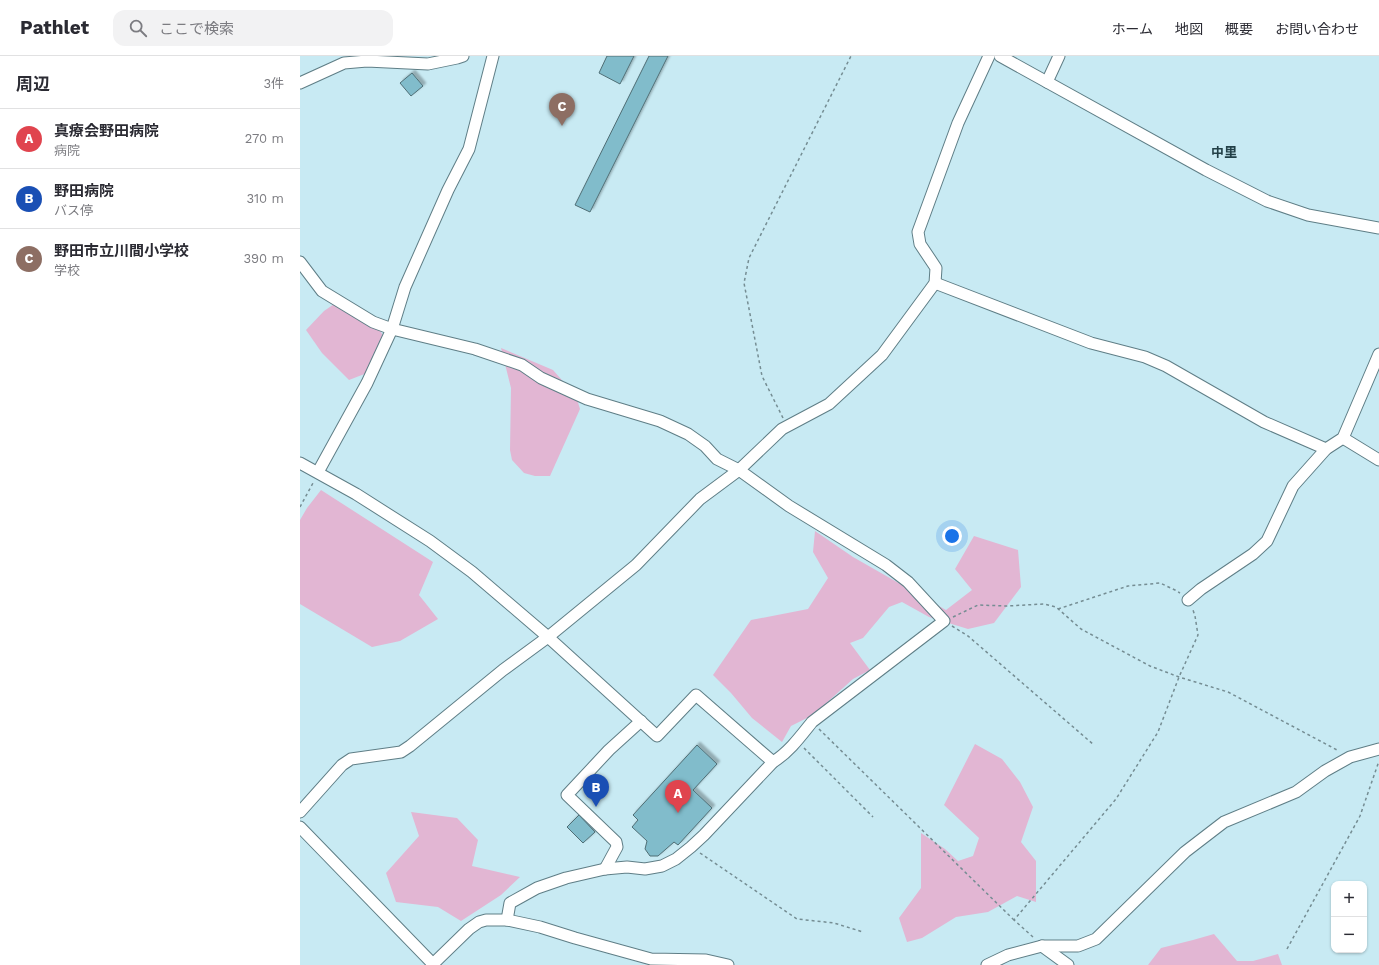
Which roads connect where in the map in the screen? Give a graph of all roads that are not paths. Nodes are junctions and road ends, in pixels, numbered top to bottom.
1 (463, 56) edge
2 (493, 56) edge
3 (989, 56) edge
4 (1000, 56) edge
5 (1059, 56) edge
6 (1047, 82) junction
7 (300, 83) edge
8 (1379, 228) edge
9 (300, 262) edge
10 (935, 283) junction
11 (392, 329) junction
12 (1379, 354) edge
13 (1343, 438) junction
14 (1326, 449) junction
15 (1379, 460) edge
16 (300, 463) edge
17 (739, 470) junction
18 (318, 472) junction
19 (1188, 600) road end
20 (548, 637) junction
21 (641, 721) junction
22 (1379, 749) edge
23 (773, 762) junction
24 (300, 812) edge
25 (300, 827) edge
26 (605, 869) junction
27 (507, 920) junction
28 (1042, 946) junction
29 (433, 964) edge
30 (728, 965) edge
31 (987, 965) edge
32 (1068, 965) edge

1 - 7 street
2 - 11 street
3 - 10 street
4 - 6 street
5 - 6 street
6 - 8 street
9 - 11 street
10 - 14 street
10 - 17 street
11 - 17 street
11 - 18 street
12 - 13 street
13 - 14 street
13 - 15 street
14 - 19 street
16 - 18 street
17 - 20 street
17 - 23 street
18 - 20 street
20 - 21 street
20 - 24 street
21 - 23 street
21 - 26 street
22 - 28 street
23 - 26 street
25 - 29 street
26 - 27 street
27 - 29 street
27 - 30 street
28 - 31 street
28 - 32 street

